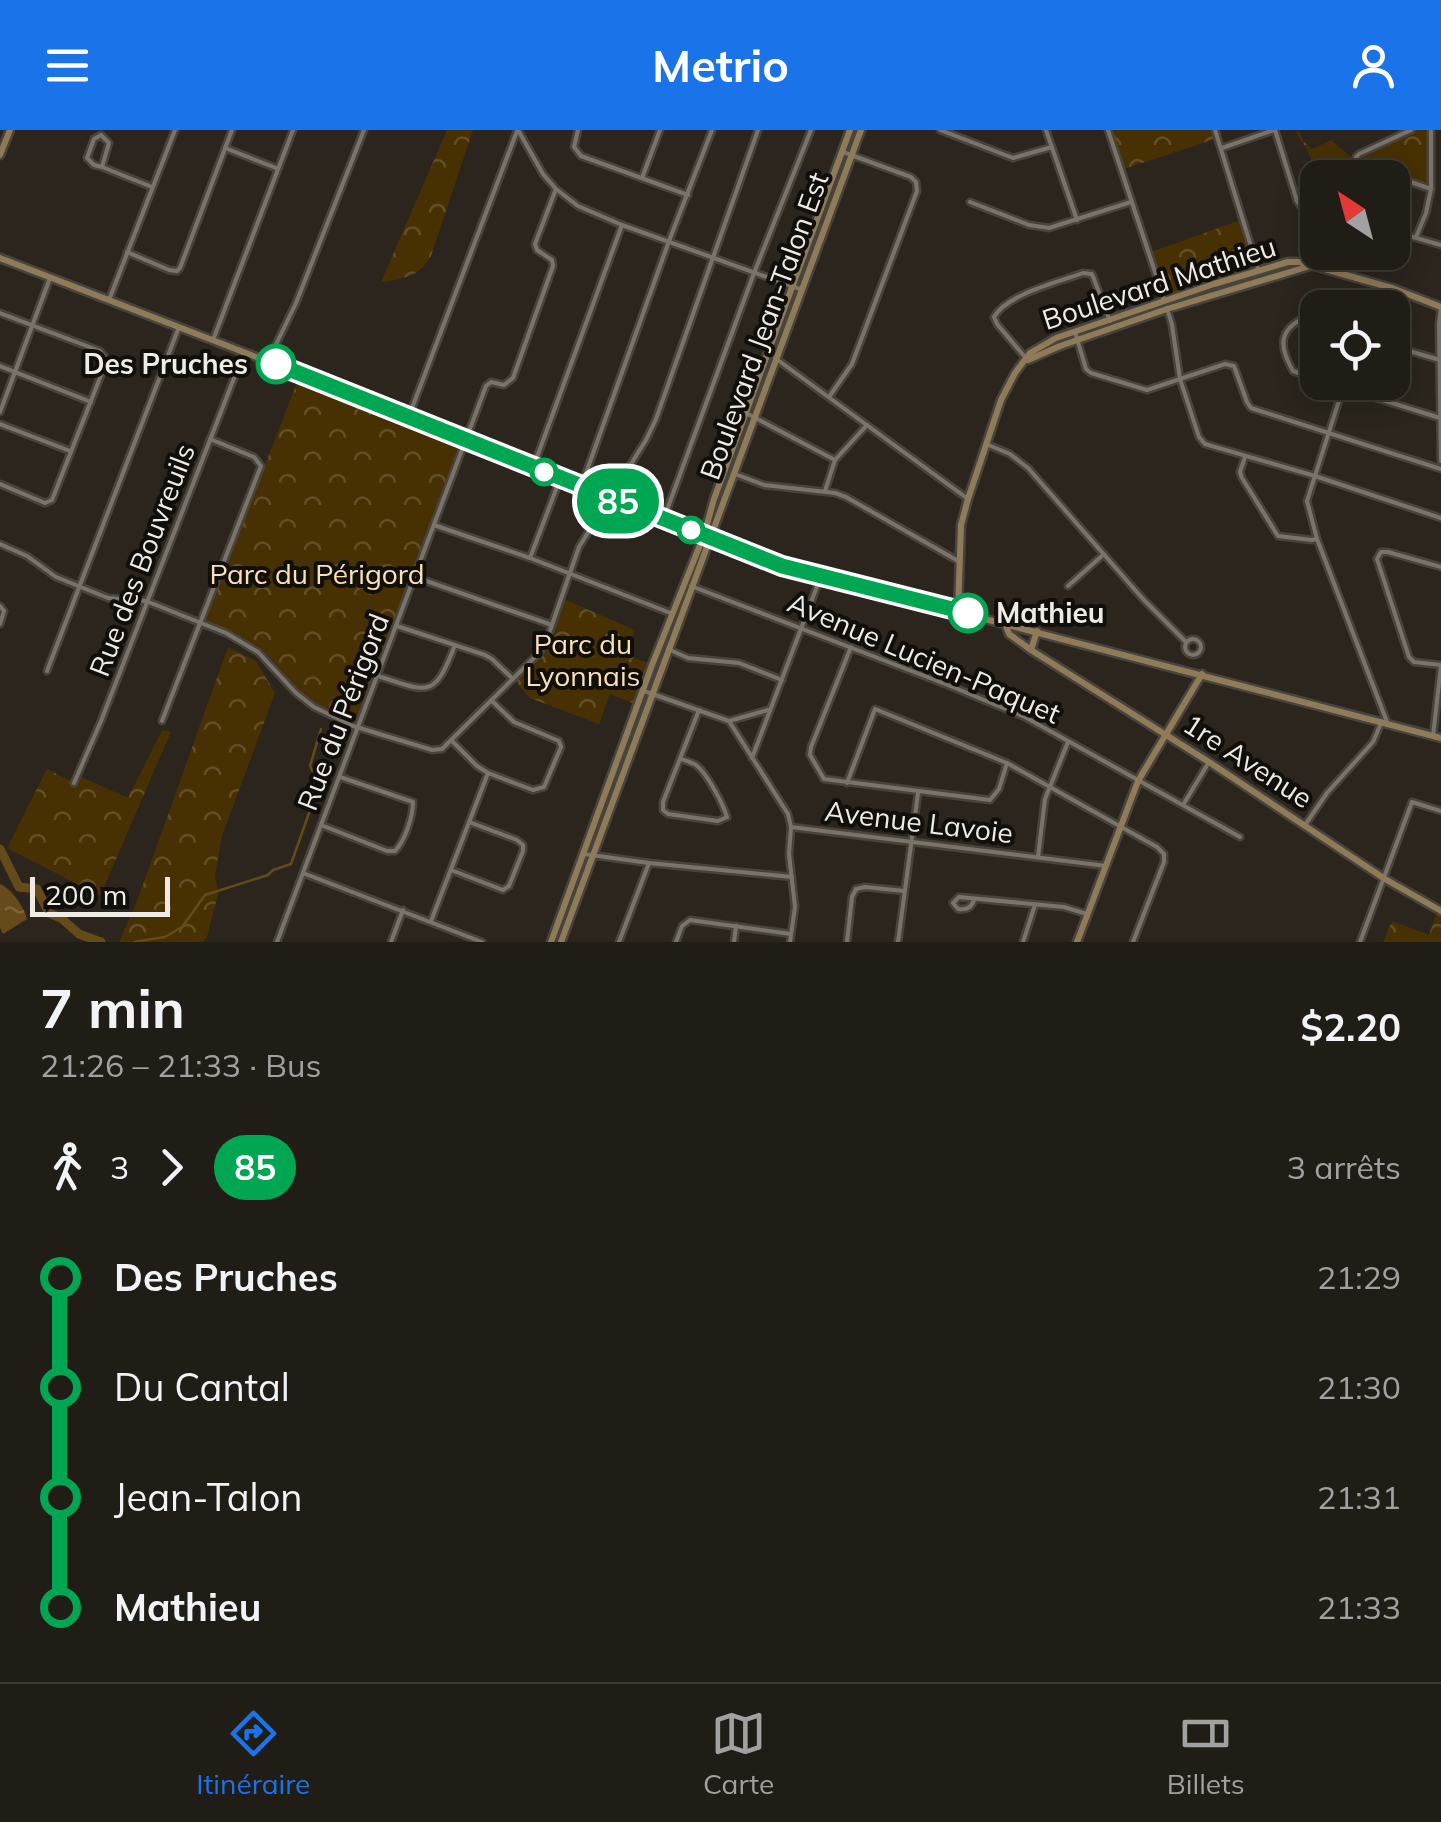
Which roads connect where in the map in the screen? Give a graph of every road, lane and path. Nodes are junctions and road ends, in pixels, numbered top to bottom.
1 (10, 130) edge
2 (174, 130) edge
3 (232, 130) edge
4 (293, 130) edge
5 (364, 130) edge
6 (518, 130) edge
7 (578, 130) edge
8 (660, 130) edge
9 (712, 130) edge
10 (758, 130) edge
11 (811, 130) edge
12 (850, 130) edge
13 (860, 130) edge
14 (940, 130) edge
15 (1046, 130) edge
16 (1108, 130) edge
17 (1215, 130) edge
18 (1275, 130) edge
19 (1411, 130) edge
20 (1430, 130) edge
21 (1052, 147) junction
22 (225, 148) junction
23 (1220, 149) junction
24 (842, 152) junction
25 (0, 155) edge
26 (852, 155) junction
27 (102, 167) junction
28 (278, 169) junction
29 (642, 178) junction
30 (152, 187) junction
31 (1431, 188) junction
32 (556, 189) junction
33 (688, 195) junction
34 (970, 202) dead end
35 (1131, 202) junction
36 (1300, 206) edge
37 (1076, 220) junction
38 (622, 225) junction
39 (1410, 236) edge
40 (1416, 237) junction
41 (668, 241) junction
42 (1441, 245) edge
43 (127, 252) junction
44 (713, 257) junction
45 (0, 258) edge
46 (1300, 262) edge
47 (1300, 269) edge
48 (1258, 270) junction
49 (1325, 270) edge
50 (754, 273) junction
51 (50, 278) junction
52 (1261, 281) junction
53 (796, 288) junction
54 (110, 300) junction
55 (1164, 300) junction
56 (1441, 308) edge
57 (1167, 310) junction
58 (0, 313) edge
59 (1300, 320) edge
60 (1111, 324) junction
61 (33, 325) junction
62 (179, 327) junction
63 (1075, 332) junction
64 (213, 340) junction
65 (1078, 340) junction
66 (1410, 351) edge
67 (244, 352) junction
68 (776, 358) junction
69 (268, 360) junction
70 (1027, 360) junction
71 (1440, 360) edge
72 (0, 366) edge
73 (15, 372) junction
74 (1300, 374) edge
75 (1180, 378) junction
76 (829, 397) junction
77 (1339, 400) edge
78 (1382, 400) edge
79 (91, 402) junction
80 (0, 412) edge
81 (750, 414) junction
82 (409, 416) junction
83 (1440, 418) edge
84 (0, 424) edge
85 (868, 425) junction
86 (1328, 433) junction
87 (210, 439) junction
88 (465, 439) junction
89 (986, 444) junction
90 (71, 452) junction
91 (1245, 457) junction
92 (836, 460) junction
93 (1441, 461) edge
94 (534, 468) junction
95 (1441, 469) edge
96 (734, 474) junction
97 (1315, 476) junction
98 (560, 479) junction
99 (0, 484) edge
100 (581, 487) junction
101 (825, 492) junction
102 (609, 498) junction
103 (968, 499) junction
104 (1441, 518) edge
105 (664, 519) junction
106 (434, 525) junction
107 (707, 536) junction
108 (1318, 539) junction
109 (0, 544) edge
110 (1104, 554) junction
111 (530, 558) junction
112 (960, 562) junction
113 (1441, 567) edge
114 (570, 574) junction
115 (821, 576) junction
116 (415, 577) junction
117 (79, 586) junction
118 (692, 586) junction
119 (1068, 586) dead end
120 (146, 601) junction
121 (0, 606) edge
122 (958, 611) junction
123 (674, 614) junction
124 (1006, 623) junction
125 (0, 624) edge
126 (201, 624) junction
127 (552, 625) junction
128 (396, 626) junction
129 (803, 628) junction
130 (1037, 631) junction
131 (1186, 642) dead end
132 (455, 644) junction
133 (851, 648) junction
134 (668, 649) junction
135 (1031, 650) junction
136 (1441, 665) edge
137 (48, 671) dead end
138 (1202, 674) junction
139 (378, 676) junction
140 (512, 679) junction
141 (782, 680) junction
142 (642, 691) junction
143 (652, 694) junction
144 (492, 701) junction
145 (699, 710) junction
146 (770, 710) junction
147 (729, 721) junction
148 (162, 722) dead end
149 (1384, 722) junction
150 (359, 728) junction
151 (1165, 734) junction
152 (1437, 737) edge
153 (452, 741) junction
154 (1068, 741) junction
155 (680, 758) junction
156 (752, 758) junction
157 (1209, 762) junction
158 (1007, 763) junction
159 (488, 772) junction
160 (340, 777) junction
161 (1138, 781) junction
162 (74, 783) dead end
163 (848, 783) junction
164 (1049, 786) junction
165 (918, 793) junction
166 (1182, 805) junction
167 (1441, 811) edge
168 (468, 822) junction
169 (321, 825) junction
170 (1305, 825) junction
171 (791, 826) junction
172 (1121, 829) junction
173 (1240, 838) dead end
174 (912, 842) junction
175 (584, 854) junction
176 (593, 854) junction
177 (1038, 858) junction
178 (649, 864) junction
179 (1106, 866) junction
180 (451, 870) junction
181 (303, 873) junction
182 (792, 877) junction
183 (1385, 879) junction
184 (904, 891) junction
185 (974, 900) dead end
186 (1035, 905) junction
187 (402, 910) junction
188 (1441, 911) edge
189 (1087, 914) junction
190 (431, 921) junction
191 (736, 926) junction
192 (792, 934) junction
193 (278, 942) edge
194 (391, 942) edge
195 (482, 942) edge
196 (551, 942) edge
197 (561, 942) edge
198 (619, 942) edge
199 (676, 942) edge
200 (734, 942) edge
201 (790, 942) edge
202 (847, 942) edge
203 (898, 942) edge
204 (1023, 942) edge
205 (1077, 942) edge
206 (1133, 942) edge
207 (1360, 942) edge

1 - 25 street
2 - 30 street
3 - 22 street
4 - 28 street
5 - 69 street
6 - 32 street
6 - 82 street
7 - 29 street
8 - 29 street
9 - 33 street
10 - 44 street
11 - 50 street
12 - 24 street, Boulevard Jean-Talon Est
13 - 26 street, Boulevard Jean-Talon Est
14 - 21 street
15 - 21 street
16 - 35 street
17 - 23 street
18 - 23 street
18 - 36 street
19 - 31 street
20 - 31 street
21 - 37 street
22 - 28 street
22 - 43 street
23 - 48 street
24 - 26 street
24 - 53 street, Boulevard Jean-Talon Est
26 - 53 street, Boulevard Jean-Talon Est
26 - 76 street
27 - 27 street
27 - 30 street
28 - 64 street
29 - 33 street
30 - 43 street
31 - 40 street
32 - 38 street
32 - 88 street, Rue du Périgord
33 - 41 street
34 - 37 street
35 - 37 street
35 - 55 street
38 - 41 street
38 - 94 street
39 - 40 street
40 - 42 street
41 - 44 street
41 - 100 street
43 - 54 street
44 - 50 street
44 - 102 street
45 - 51 street
46 - 48 street, Boulevard Mathieu
47 - 52 street, Boulevard Mathieu
48 - 52 street
48 - 55 street, Boulevard Mathieu
49 - 56 street, Boulevard Mathieu
50 - 53 street
50 - 105 street
51 - 54 street
51 - 61 street
52 - 57 street, Boulevard Mathieu
53 - 68 street, Boulevard Jean-Talon Est
53 - 81 street, Boulevard Jean-Talon Est
54 - 62 street
55 - 57 street
55 - 60 street, Boulevard Mathieu
56 - 71 street
57 - 60 street, Boulevard Mathieu
57 - 75 street
58 - 61 street
59 - 74 street
60 - 63 street, Boulevard Mathieu
60 - 65 street, Boulevard Mathieu
60 - 70 street
61 - 73 street
61 - 79 street
62 - 64 street
62 - 117 street
63 - 65 street
63 - 70 street, Boulevard Mathieu
64 - 67 street
65 - 70 street, Boulevard Mathieu
65 - 75 street
66 - 71 street
67 - 69 street
67 - 87 street, Rue des Bouvreuils
68 - 76 street
68 - 81 street, Boulevard Jean-Talon Est
69 - 82 street
70 - 89 street, Boulevard Mathieu
71 - 83 street
72 - 73 street
73 - 79 street
73 - 80 street
75 - 86 street
75 - 91 street
76 - 85 street
77 - 86 street
78 - 83 street
79 - 90 street
81 - 92 street
81 - 96 street, Boulevard Jean-Talon Est
81 - 107 street, Boulevard Jean-Talon Est
82 - 88 street
83 - 93 street
84 - 90 street
85 - 92 street
85 - 103 street
86 - 95 street
86 - 97 street
87 - 120 street, Rue des Bouvreuils
87 - 126 street
88 - 94 street
88 - 106 street, Rue du Périgord
89 - 103 street, Boulevard Mathieu
89 - 110 street
90 - 99 street
91 - 97 street
91 - 108 street
92 - 101 street
94 - 98 street
96 - 101 street
96 - 107 street, Boulevard Jean-Talon Est
97 - 104 street
97 - 108 street
98 - 100 street
98 - 111 street
100 - 102 street
101 - 112 street
102 - 105 street
102 - 114 street
103 - 112 street, Boulevard Mathieu
105 - 107 street
106 - 111 street
106 - 116 street, Rue du Périgord
107 - 115 street
107 - 118 street
107 - 123 street
108 - 149 street
109 - 117 street
110 - 119 street
110 - 131 street
111 - 114 street
112 - 122 street, Boulevard Mathieu
113 - 136 street
114 - 123 street
114 - 127 street
115 - 122 street
115 - 129 street
116 - 127 street
116 - 128 street, Rue du Périgord
117 - 120 street
117 - 137 street
118 - 129 street, Avenue Lucien-Paquet
118 - 134 street
120 - 126 street
120 - 162 street, Rue des Bouvreuils
121 - 125 street
122 - 124 street
123 - 142 street
124 - 130 street
124 - 135 street, 1re Avenue
126 - 148 street
126 - 150 street
127 - 140 street
128 - 132 street
128 - 139 street, Rue du Périgord
129 - 133 street, Avenue Lucien-Paquet
129 - 141 street
130 - 135 street
130 - 138 street
132 - 139 street
132 - 140 street
133 - 154 street, Avenue Lucien-Paquet
133 - 163 street
134 - 141 street
134 - 143 street
135 - 151 street, 1re Avenue
136 - 152 street
138 - 149 street
138 - 151 street
139 - 150 street, Rue du Périgord
140 - 144 street
141 - 146 street
142 - 143 street
142 - 175 street
143 - 145 street
143 - 176 street
144 - 153 street
144 - 159 street
145 - 147 street
145 - 155 street
146 - 147 street
146 - 156 street
147 - 156 street, Avenue Lavoie
149 - 152 street
149 - 170 street
150 - 153 street
150 - 160 street, Rue du Périgord
151 - 157 street, 1re Avenue
151 - 161 street
153 - 159 street
154 - 161 street, Avenue Lucien-Paquet
154 - 164 street
155 - 155 street
156 - 171 street, Avenue Lavoie
157 - 166 street
157 - 170 street, 1re Avenue
158 - 163 street
158 - 164 street
158 - 165 street
159 - 168 street
160 - 169 street, Rue du Périgord
160 - 169 street
161 - 166 street, Avenue Lucien-Paquet
161 - 172 street
163 - 165 street
164 - 172 street
164 - 177 street
165 - 174 street
166 - 173 street, Avenue Lucien-Paquet
167 - 183 street
168 - 180 street
168 - 180 street
169 - 181 street, Rue du Périgord
170 - 183 street, 1re Avenue
171 - 174 street, Avenue Lavoie
171 - 182 street
172 - 179 street
172 - 206 street
174 - 177 street, Avenue Lavoie
174 - 184 street
175 - 176 street
175 - 196 street
176 - 178 street
176 - 197 street
177 - 179 street, Avenue Lavoie
178 - 182 street
178 - 198 street
179 - 189 street
180 - 190 street
181 - 187 street
181 - 193 street, Rue du Périgord
182 - 192 street
183 - 188 street, 1re Avenue
183 - 207 street
184 - 202 street
184 - 203 street
185 - 186 street
186 - 189 street
186 - 204 street
187 - 190 street
187 - 194 street
189 - 205 street
190 - 195 street
191 - 192 street
191 - 199 street
191 - 200 street
192 - 201 street

